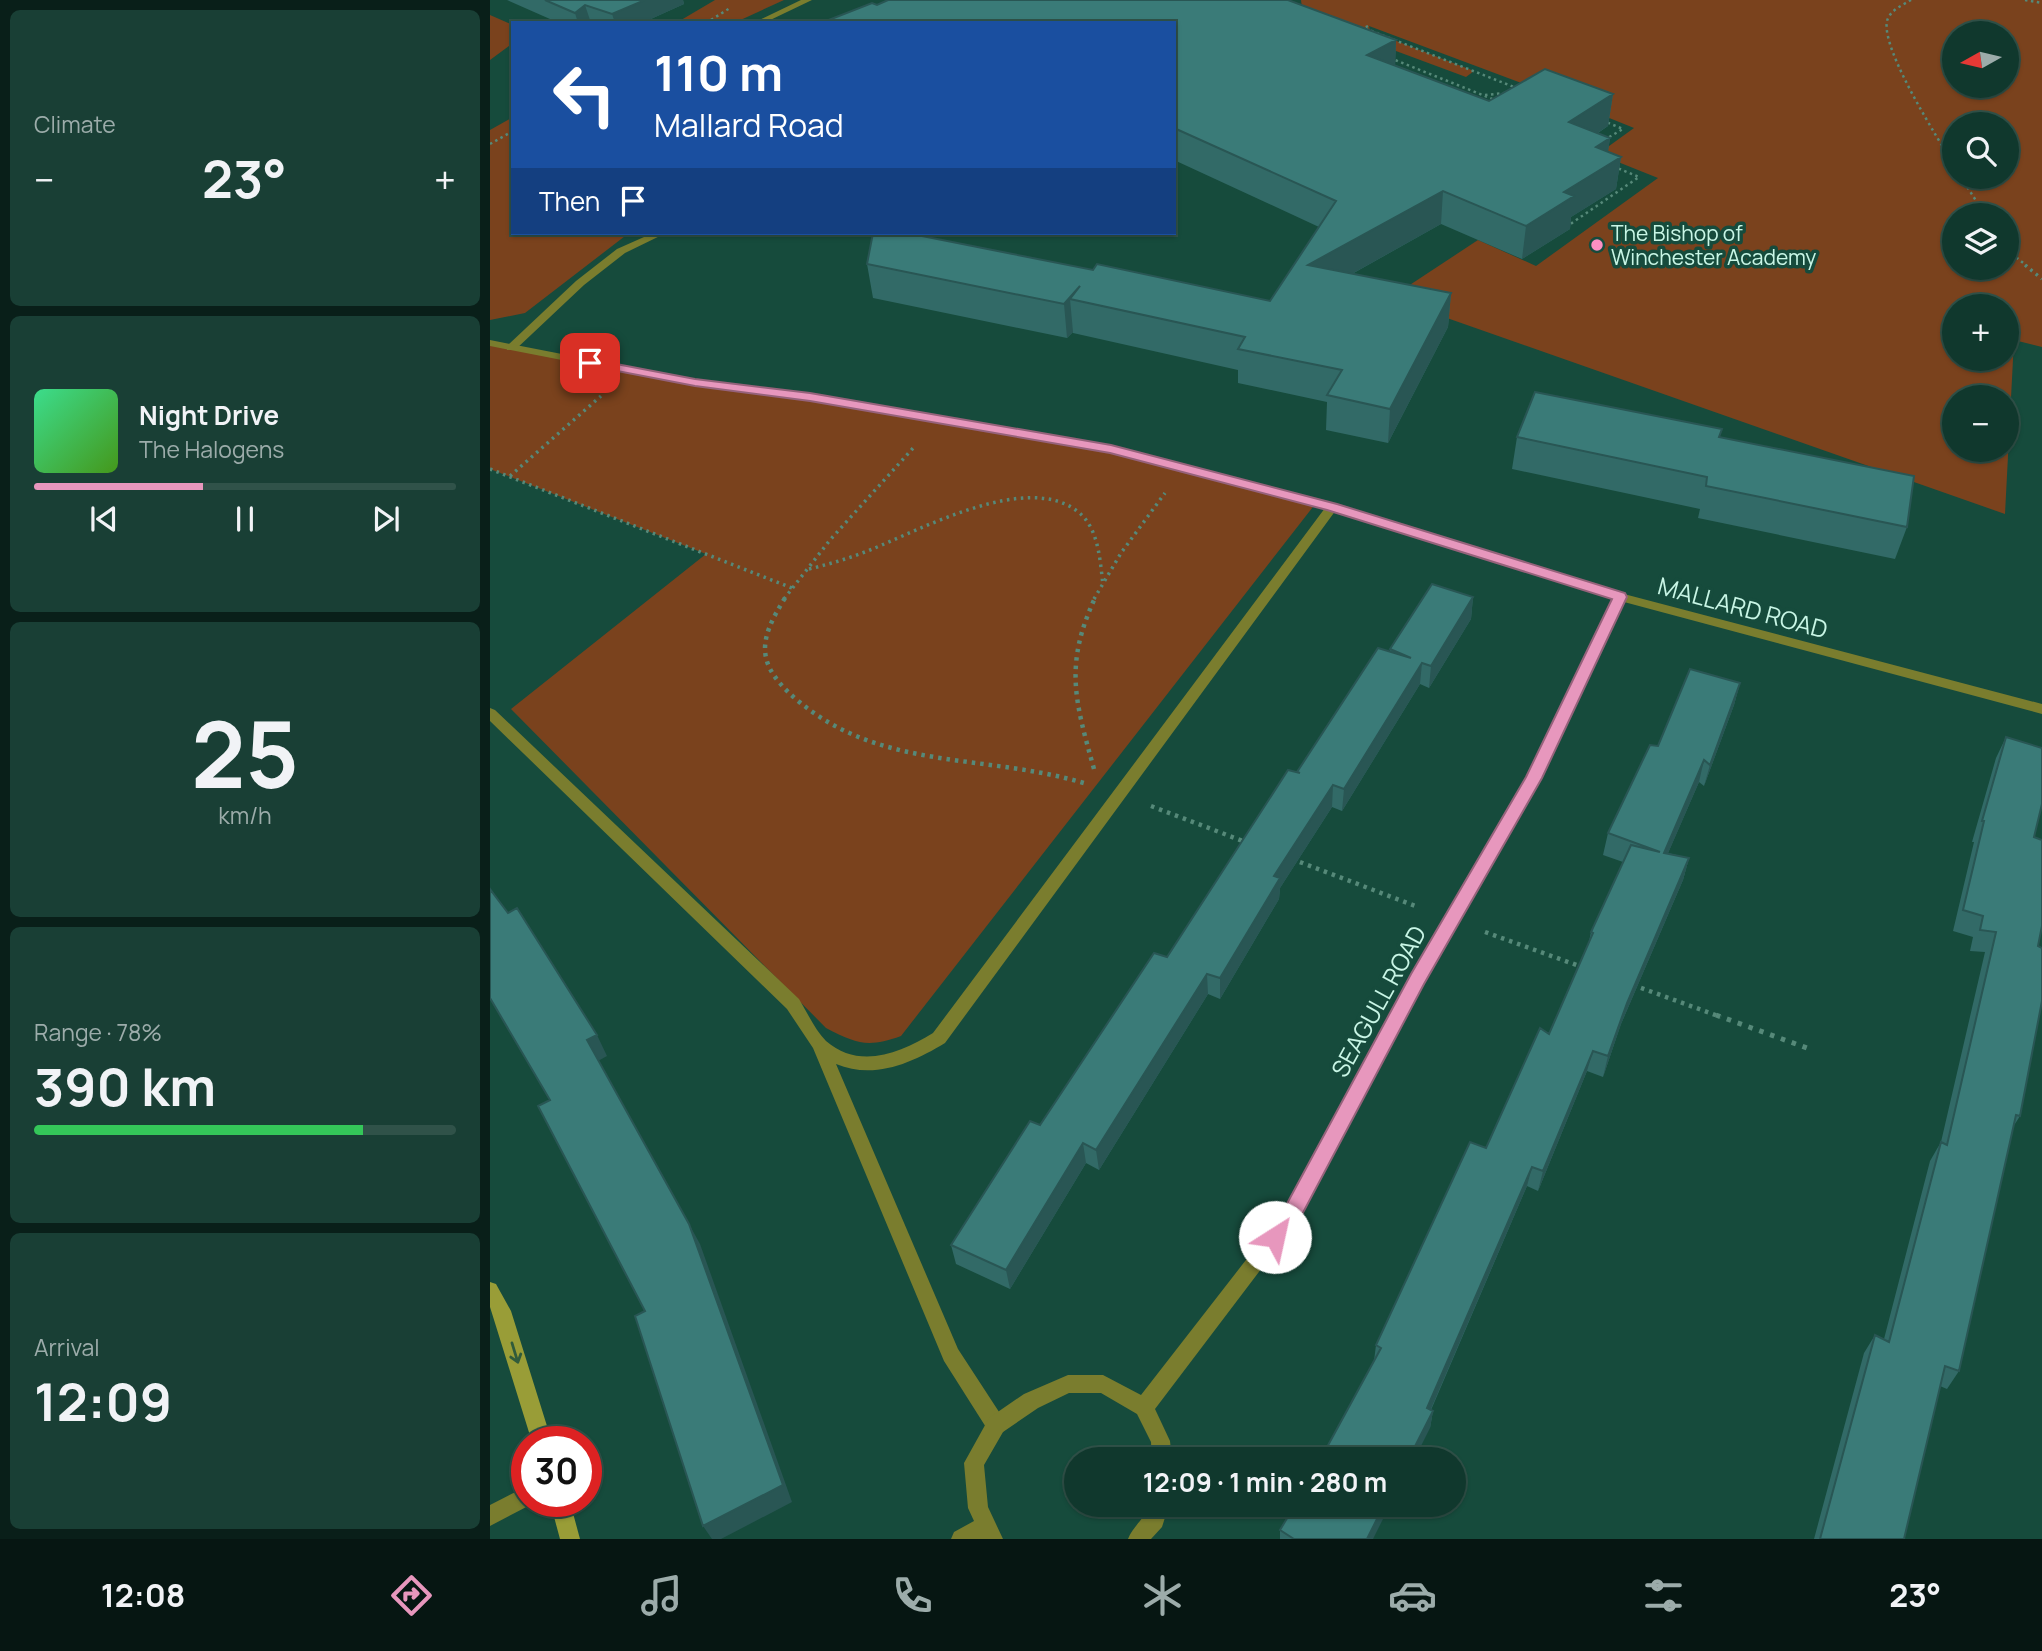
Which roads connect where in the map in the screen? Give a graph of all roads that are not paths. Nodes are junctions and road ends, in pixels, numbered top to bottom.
1 (808, 0) edge
2 (761, 21) edge
3 (657, 235) edge
4 (490, 342) edge
5 (512, 348) junction
6 (1332, 507) junction
7 (1620, 597) junction
8 (2042, 709) edge
9 (490, 713) edge
10 (820, 1045) junction
11 (490, 1290) edge
12 (1144, 1407) junction
13 (996, 1425) junction
14 (537, 1426) edge
15 (1161, 1447) edge
16 (511, 1505) edge
17 (490, 1516) edge
18 (564, 1517) edge
19 (1157, 1517) edge
20 (989, 1532) edge
21 (570, 1539) edge
22 (961, 1539) edge
23 (1138, 1539) edge

1 - 2 street
3 - 5 street
4 - 5 street, MALLARD ROAD
5 - 6 street, MALLARD ROAD
6 - 7 street, MALLARD ROAD
6 - 10 street
7 - 8 street, MALLARD ROAD
7 - 12 street, SEAGULL ROAD
9 - 10 street
10 - 13 street
11 -> 14 street
12 - 13 street
12 - 15 street
13 - 20 street
16 - 17 street
18 - 21 street
19 - 23 street
20 - 22 street

